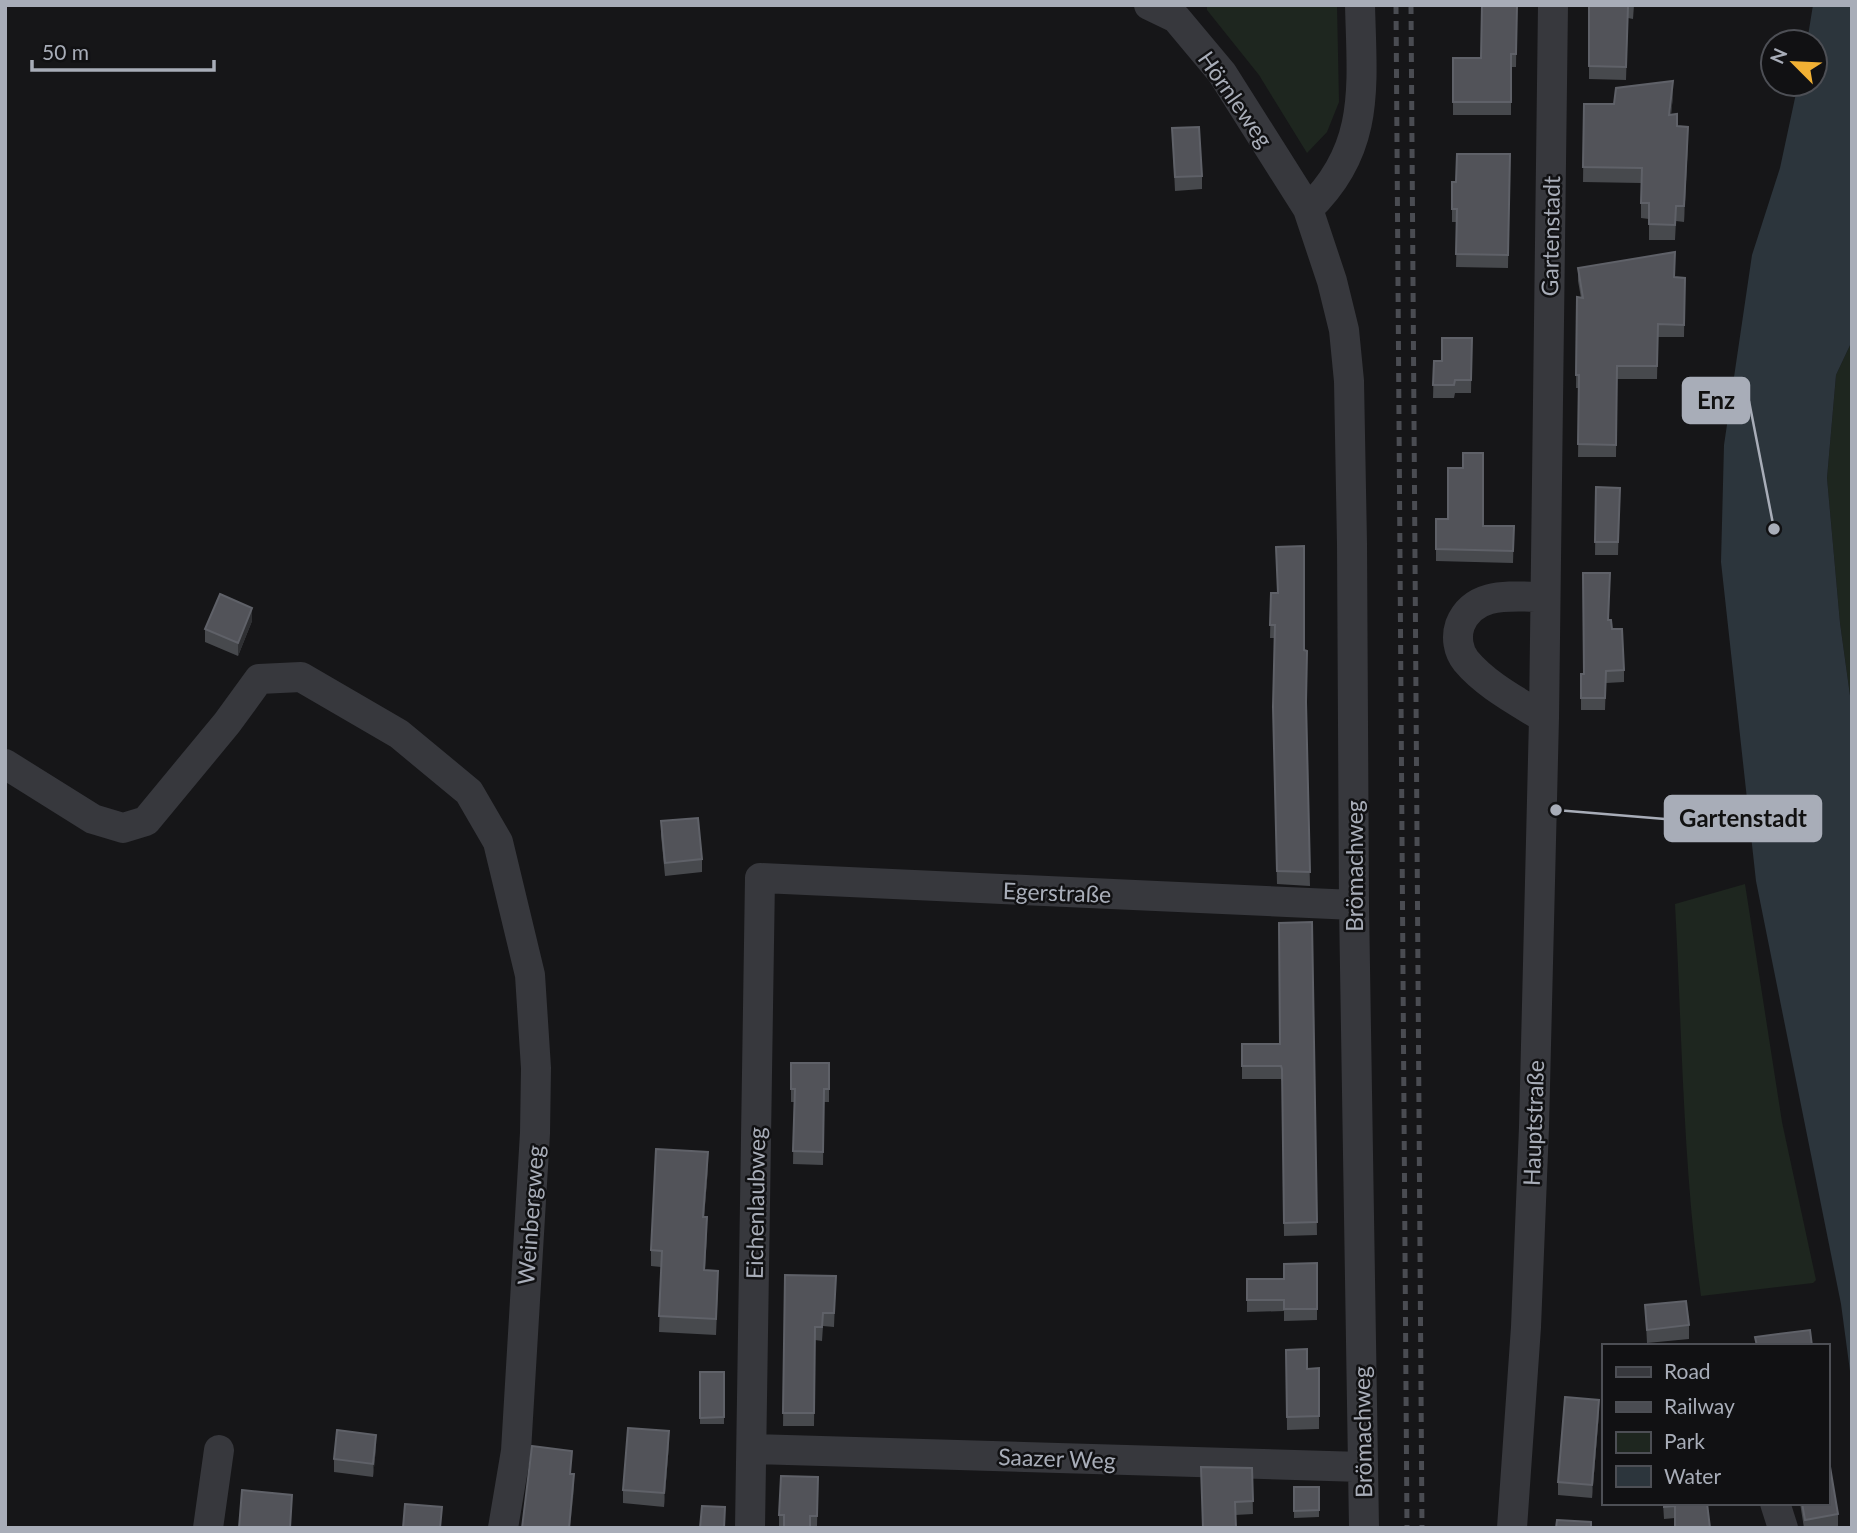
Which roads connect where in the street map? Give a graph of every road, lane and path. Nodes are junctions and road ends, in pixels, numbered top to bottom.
1 (1149, 5) edge
2 (1360, 5) edge
3 (1553, 5) edge
4 (1308, 209) junction
5 (1544, 597) junction
6 (1544, 718) junction
7 (5, 764) edge
8 (760, 878) joint
9 (1354, 905) junction
10 (752, 1448) junction
11 (219, 1450) dead end
12 (1362, 1467) junction
13 (1776, 1505) edge
14 (208, 1528) edge
15 (503, 1528) edge
16 (750, 1528) edge
17 (1364, 1528) edge
18 (1512, 1528) edge
19 (1783, 1528) edge

1 - 4 street, Hörnleweg
2 - 4 street
3 - 5 street, Gartenstadt
4 - 9 street, Brömachweg
5 - 6 street, Gartenstadt
5 - 6 street
6 - 18 street, Hauptstraße
7 - 15 street, Weinbergweg
8 - 9 street, Egerstraße
8 - 10 street, Eichenlaubweg
9 - 12 street, Brömachweg
10 - 12 street, Saazer Weg
10 - 16 street, Eichenlaubweg
11 - 14 street
12 - 17 street, Brömachweg
13 - 19 street

